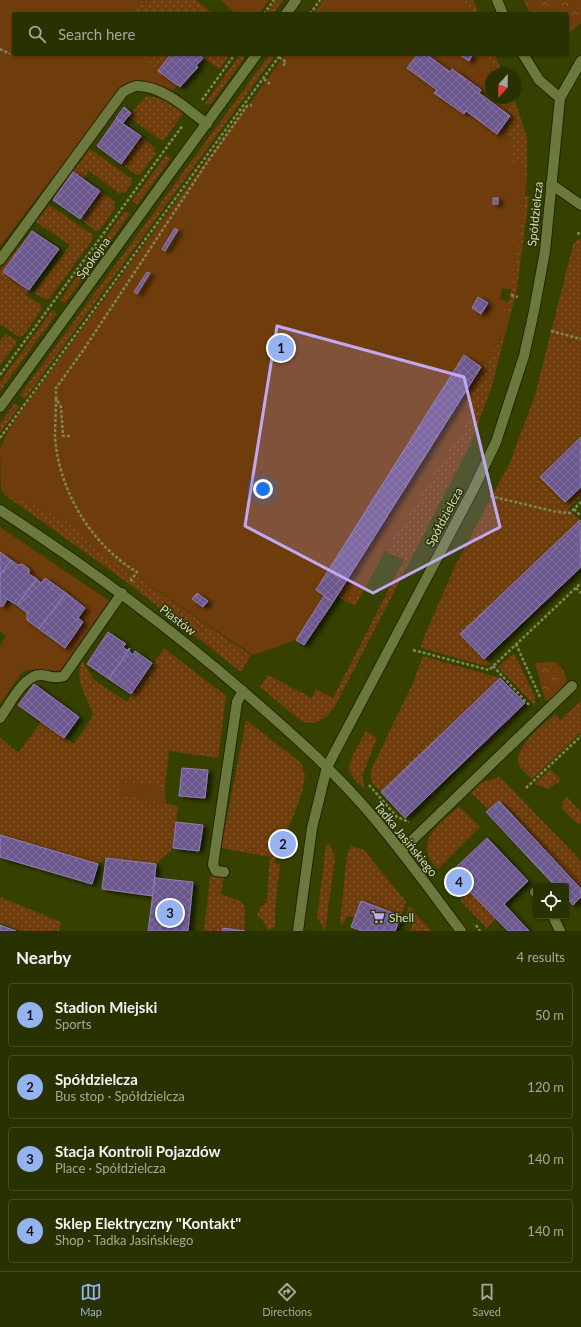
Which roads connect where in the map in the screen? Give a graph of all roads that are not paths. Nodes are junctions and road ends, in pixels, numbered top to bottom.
1 (296, 0) edge
2 (497, 0) edge
3 (287, 12) edge
4 (502, 12) edge
5 (256, 56) edge
6 (524, 56) edge
7 (581, 61) edge
8 (560, 98) junction
9 (207, 124) junction
10 (551, 184) junction
11 (581, 205) edge
12 (0, 260) edge
13 (0, 407) edge
14 (0, 510) edge
15 (122, 593) junction
16 (572, 686) dead end
17 (243, 691) junction
18 (0, 718) edge
19 (327, 767) junction
20 (401, 851) junction
21 (224, 872) dead end
22 (554, 919) edge
23 (298, 931) edge
24 (461, 931) edge
25 (560, 931) edge

1 - 3 street
2 - 4 street
5 - 9 street, Spokojna
6 - 8 street
7 - 8 street
8 - 10 street, Spółdzielcza
9 - 12 street
9 - 13 street, Spokojna
10 - 11 street
10 - 19 street, Spółdzielcza
14 - 15 street, Piastów
15 - 17 street, Piastów
15 - 18 street
16 - 20 street
17 - 19 street, Piastów
17 - 21 street
19 - 20 street, Tadka Jasińskiego
19 - 23 street, Spółdzielcza
20 - 24 street, Tadka Jasińskiego
22 - 25 street

